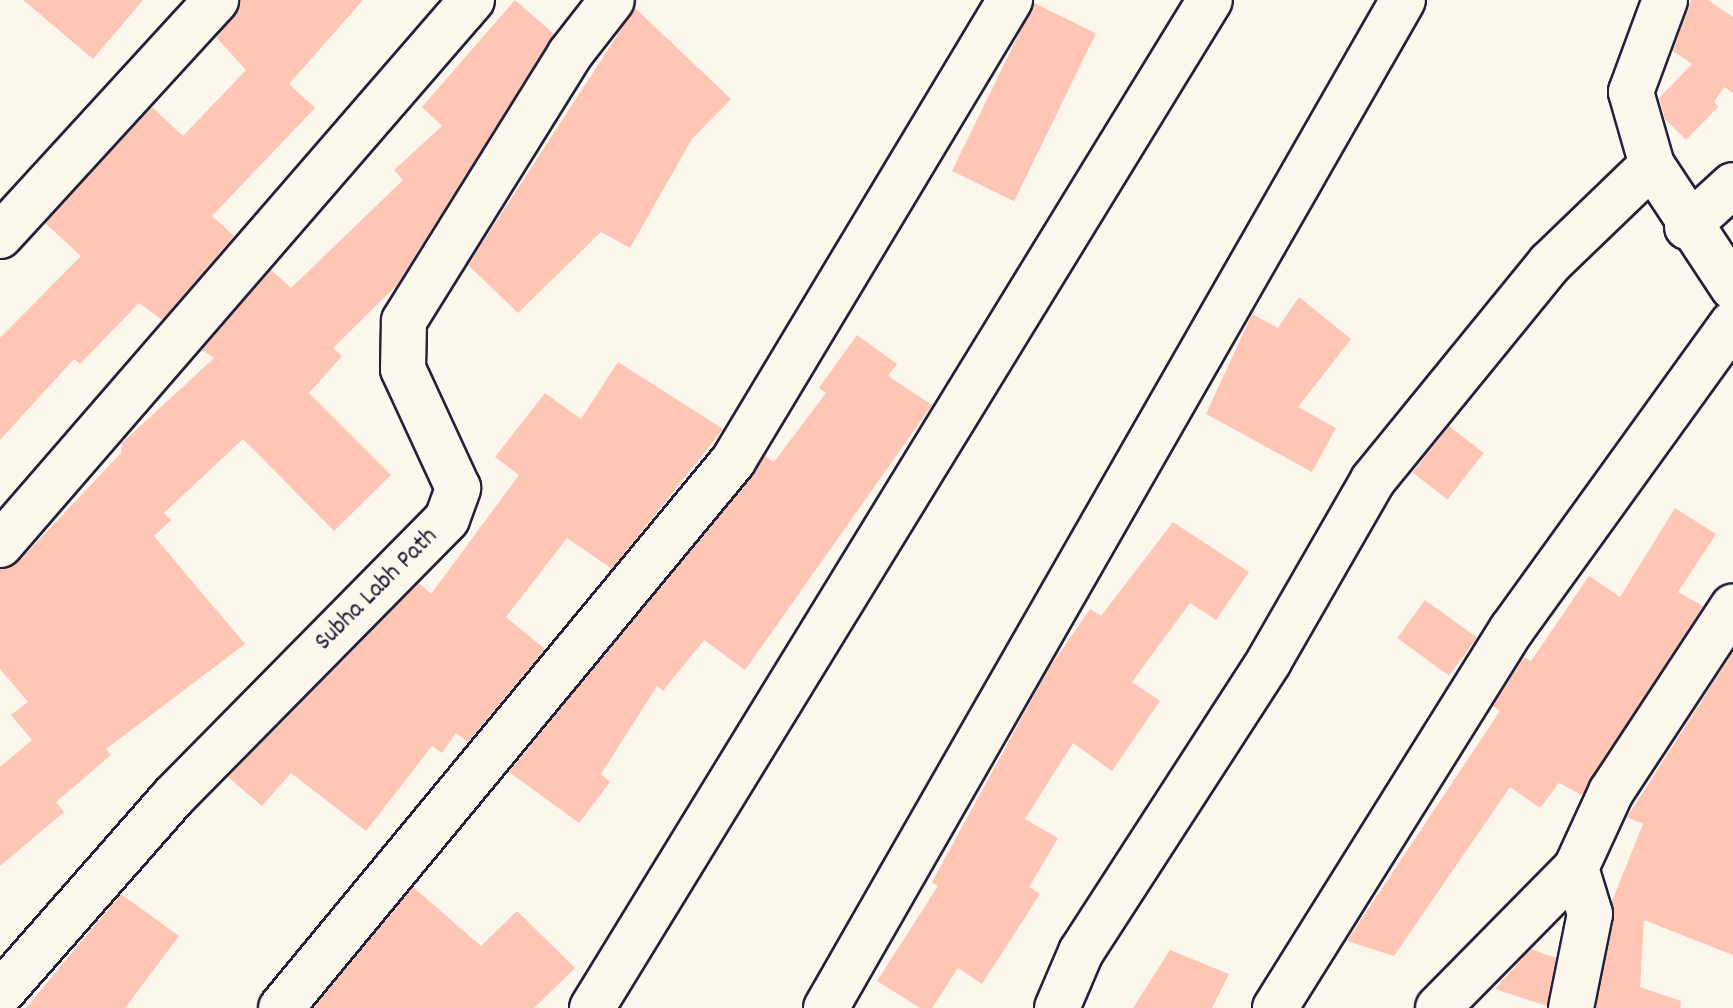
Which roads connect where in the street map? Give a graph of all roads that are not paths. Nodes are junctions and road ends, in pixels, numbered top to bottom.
1 (216, 0) edge
2 (472, 0) edge
3 (612, 0) edge
4 (1010, 0) edge
5 (1210, 0) edge
6 (1403, 0) edge
7 (1665, 0) edge
8 (1652, 165) junction
9 (1733, 185) edge
10 (1687, 227) junction
11 (0, 236) edge
12 (1733, 288) edge
13 (1733, 323) edge
14 (0, 545) edge
15 (1733, 606) edge
16 (1576, 868) junction
17 (0, 994) edge
18 (281, 1008) edge
19 (592, 1008) edge
20 (826, 1008) edge
21 (1057, 1008) edge
22 (1275, 1008) edge
23 (1438, 1008) edge
24 (1571, 1008) edge

1 - 11 street
2 - 14 street
3 - 17 street, Subha Labh Path
4 - 18 street
5 - 19 street
6 - 20 street
7 - 8 street
8 - 10 street
8 - 21 street
9 - 10 street
10 - 12 street
13 - 22 street
15 - 16 street
16 - 23 street
16 - 24 street

